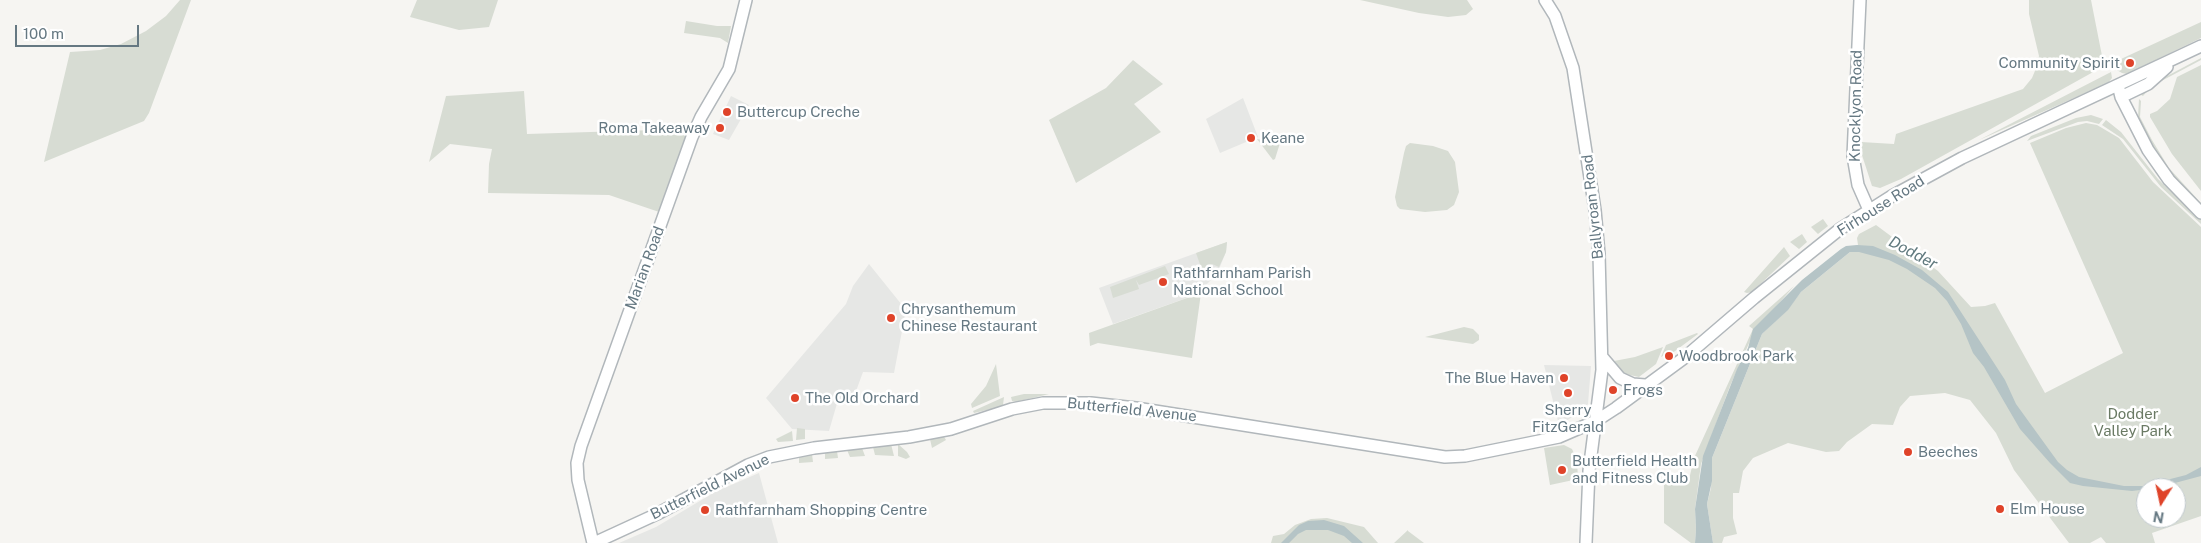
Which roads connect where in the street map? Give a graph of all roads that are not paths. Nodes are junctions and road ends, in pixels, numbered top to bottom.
1 (746, 0) edge
2 (1545, 0) edge
3 (1860, 0) edge
4 (2201, 46) edge
5 (2175, 58) junction
6 (2118, 85) junction
7 (2121, 97) junction
8 (1869, 210) junction
9 (2201, 213) edge
10 (1602, 358) junction
11 (1644, 385) junction
12 (1596, 421) junction
13 (594, 543) edge
14 (1586, 543) edge

1 - 13 main road, Marian Road
2 - 10 main road, Ballyroan Road
3 - 8 main road, Knocklyon Road
4 - 5 main road, Firhouse Road
5 - 6 main road, Firhouse Road
5 - 7 main road
6 - 7 main road
6 - 8 main road, Firhouse Road
7 - 9 main road
8 - 11 main road, Firhouse Road
10 - 11 main road
10 - 12 main road, Ballyroan Road
11 - 12 main road, Firhouse Road
12 - 13 main road, Butterfield Avenue
12 - 14 main road, Ballyroan Road

